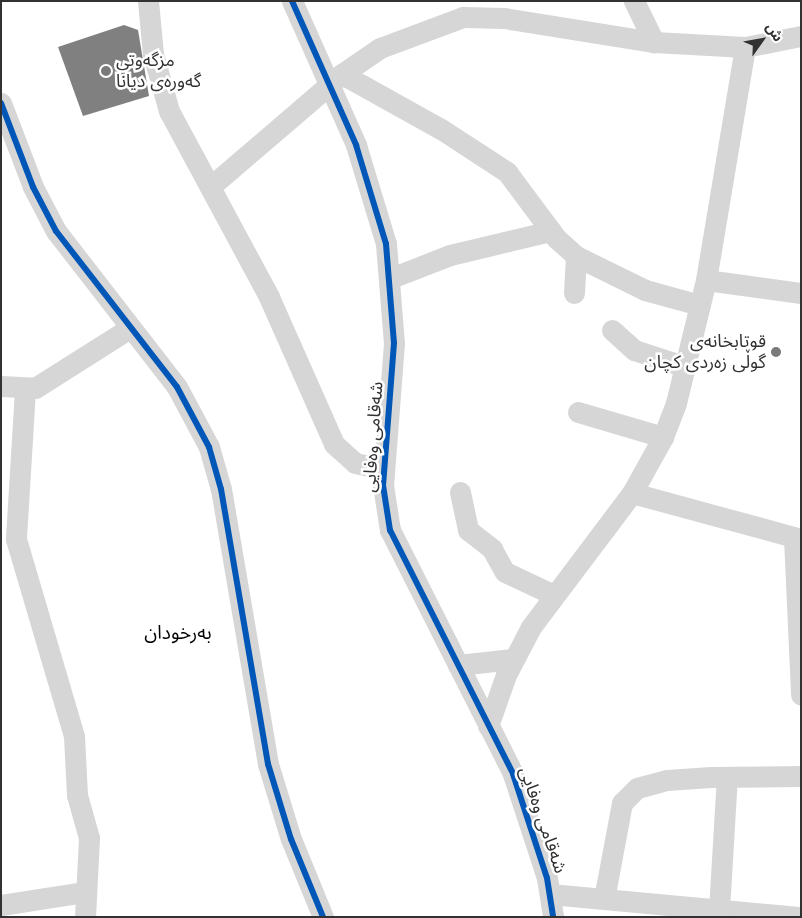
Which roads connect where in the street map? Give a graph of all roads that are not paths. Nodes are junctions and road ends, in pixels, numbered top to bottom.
1 (148, 1) edge
2 (292, 1) edge
3 (634, 1) edge
4 (801, 36) edge
5 (654, 42) junction
6 (745, 47) junction
7 (337, 80) junction
8 (1, 104) edge
9 (210, 187) junction
10 (551, 231) junction
11 (576, 256) junction
12 (391, 278) junction
13 (706, 280) junction
14 (574, 293) dead end
15 (801, 293) edge
16 (700, 305) junction
17 (130, 328) junction
18 (612, 330) dead end
19 (686, 367) junction
20 (1, 386) edge
21 (25, 390) junction
22 (578, 412) dead end
23 (663, 437) junction
24 (383, 469) junction
25 (460, 492) dead end
26 (632, 493) junction
27 (797, 539) edge
28 (9, 542) edge
29 (554, 595) junction
30 (513, 659) junction
31 (458, 664) junction
32 (801, 695) edge
33 (488, 726) junction
34 (801, 776) edge
35 (727, 777) junction
36 (85, 892) junction
37 (550, 894) junction
38 (604, 899) junction
39 (1, 905) edge
40 (656, 910) edge
41 (719, 910) junction
42 (774, 916) edge
43 (85, 917) edge
44 (323, 917) edge
45 (553, 917) edge
46 (796, 917) edge

1 - 9 street
2 - 7 street, شەقامی وەفایی
3 - 5 street
4 - 6 street
5 - 6 street
5 - 7 street
6 - 13 street
7 - 9 street
7 - 10 street
7 - 12 street, شەقامی وەفایی
8 - 17 street
9 - 24 street
10 - 11 street
10 - 12 street
11 - 14 street
11 - 16 street
12 - 24 street, شەقامی وەفایی
13 - 15 street
13 - 16 street
16 - 19 street
17 - 21 street
17 - 44 street
18 - 19 street
19 - 23 street
20 - 21 street
21 - 28 street
22 - 23 street
23 - 26 street
24 - 31 street, شەقامی وەفایی
25 - 29 street
26 - 27 street
26 - 29 street
27 - 32 street
28 - 36 street
29 - 30 street
30 - 31 street
30 - 33 street
31 - 33 street, شەقامی وەفایی
33 - 37 street, شەقامی وەفایی
34 - 35 street
35 - 38 street
35 - 41 street
36 - 39 street
36 - 43 street
37 - 38 street
37 - 45 street, شەقامی وەفایی
38 - 40 street
40 - 41 street
41 - 42 street
42 - 46 street

